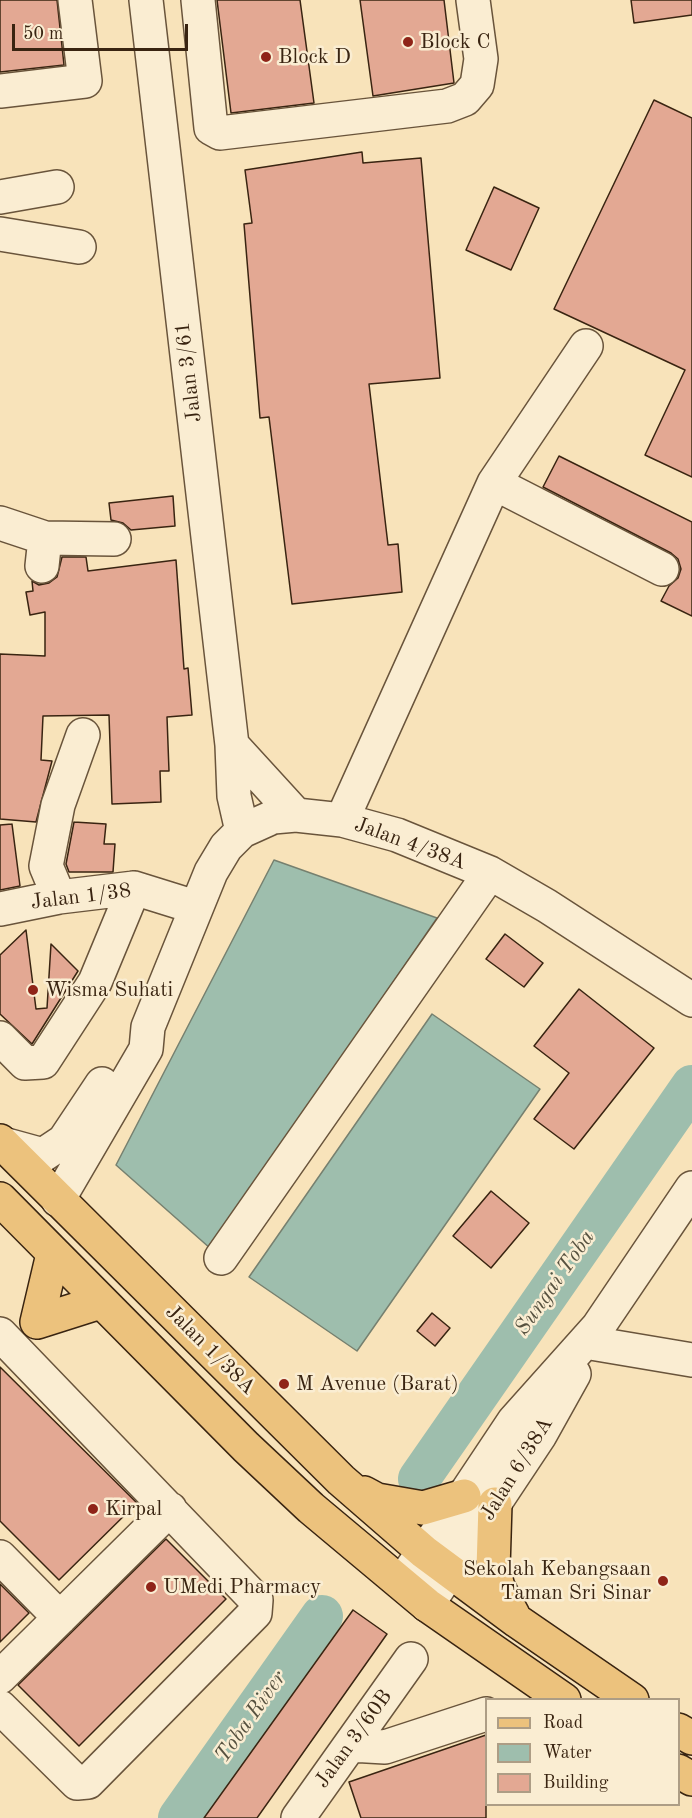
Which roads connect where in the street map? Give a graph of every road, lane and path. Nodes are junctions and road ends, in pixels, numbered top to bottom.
1 (75, 0) edge
2 (146, 0) edge
3 (198, 0) edge
4 (473, 0) edge
5 (0, 91) edge
6 (57, 187) dead end
7 (0, 197) edge
8 (0, 234) edge
9 (79, 248) dead end
10 (586, 346) dead end
11 (494, 483) junction
12 (0, 523) edge
13 (114, 539) dead end
14 (662, 569) dead end
15 (83, 735) dead end
16 (232, 745) junction
17 (296, 815) junction
18 (342, 820) junction
19 (242, 831) junction
20 (489, 873) junction
21 (134, 888) junction
22 (59, 897) junction
23 (195, 907) junction
24 (0, 909) edge
25 (692, 1000) edge
26 (148, 1027) junction
27 (0, 1038) edge
28 (5, 1146) edge
29 (692, 1188) edge
30 (0, 1199) edge
31 (58, 1200) junction
32 (53, 1254) junction
33 (221, 1258) dead end
34 (92, 1281) junction
35 (37, 1322) junction
36 (591, 1338) junction
37 (6, 1340) edge
38 (206, 1345) junction
39 (692, 1360) edge
40 (341, 1480) junction
41 (480, 1500) junction
42 (170, 1509) junction
43 (424, 1552) junction
44 (0, 1557) edge
45 (451, 1572) junction
46 (402, 1582) junction
47 (427, 1605) junction
48 (60, 1618) junction
49 (517, 1620) junction
50 (411, 1659) dead end
51 (0, 1677) edge
52 (561, 1698) edge
53 (629, 1698) edge
54 (0, 1707) edge
55 (485, 1714) edge
56 (350, 1745) junction
57 (298, 1818) edge

1 - 5 street
2 - 16 street, Jalan 3/61
3 - 4 street
6 - 7 street
8 - 9 street
10 - 11 street
11 - 14 street
11 - 18 street
12 - 13 street
15 - 22 street
16 - 17 street
16 - 19 street, Jalan 3/61
17 - 18 street, Jalan 4/38A
17 - 19 street, Jalan 4/38A
18 - 20 street, Jalan 4/38A
19 - 23 street, Jalan 4/38A
20 - 25 street, Jalan 4/38A
20 - 33 street
21 - 22 street, Jalan 1/38
21 - 23 street, Jalan 1/38
21 - 27 street
22 - 24 street, Jalan 1/38
23 - 26 street, Jalan 4/38A
26 - 28 street, Jalan 4/38A
26 - 31 street, Jalan 4/38A
28 - 31 main road, Jalan 1/38A
28 - 34 main road
29 - 36 street, Jalan 6/38A
30 - 32 main road, Jalan 1/38A
31 - 38 main road, Jalan 1/38A
32 - 34 main road, Jalan 1/38A
32 - 35 main road
34 - 35 main road
34 - 38 main road
34 - 46 main road, Jalan 1/38A
35 - 37 street
36 - 39 street
36 - 41 street, Jalan 6/38A
37 - 42 street
38 - 40 main road, Jalan 1/38A
40 - 41 main road
40 - 43 main road, Jalan 1/38A
41 - 43 street, Jalan 6/38A
41 - 45 street, Jalan 6/38A
41 - 49 main road
42 - 48 street
42 - 54 street
43 - 45 main road, Jalan 1/38A
43 - 46 street, Jalan 6/38A
44 - 48 street
45 - 47 street, Jalan 6/38A
45 - 49 main road, Jalan 1/38A
46 - 47 main road, Jalan 1/38A
47 - 52 main road, Jalan 1/38A
48 - 51 street
49 - 53 main road, Jalan 1/38A
50 - 56 street, Jalan 3/60B
55 - 56 street
56 - 57 street, Jalan 3/60B

